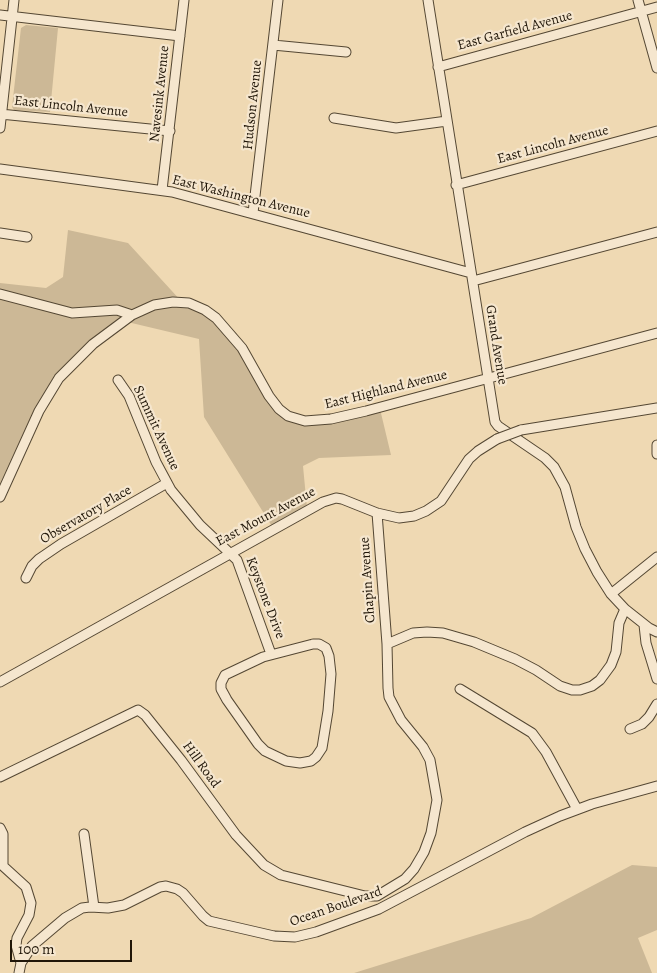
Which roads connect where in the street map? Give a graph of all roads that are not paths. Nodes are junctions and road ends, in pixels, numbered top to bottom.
1 (14, 0) edge
2 (184, 0) edge
3 (278, 0) edge
4 (428, 0) edge
5 (638, 0) edge
6 (657, 7) edge
7 (641, 11) junction
8 (0, 15) edge
9 (13, 16) junction
10 (180, 36) junction
11 (273, 45) junction
12 (346, 52) dead end
13 (438, 66) junction
14 (657, 68) edge
15 (1, 114) edge
16 (334, 118) dead end
17 (447, 121) junction
18 (0, 128) edge
19 (170, 131) junction
20 (657, 131) edge
21 (0, 169) edge
22 (456, 185) junction
23 (162, 190) junction
24 (253, 213) junction
25 (657, 232) edge
26 (0, 233) edge
27 (27, 237) dead end
28 (472, 277) junction
29 (0, 294) edge
30 (132, 315) junction
31 (657, 332) edge
32 (487, 378) junction
33 (118, 380) dead end
34 (657, 408) edge
35 (657, 445) edge
36 (657, 454) edge
37 (167, 483) junction
38 (0, 497) edge
39 (377, 513) junction
40 (231, 553) junction
41 (657, 557) edge
42 (26, 578) dead end
43 (611, 594) junction
44 (625, 609) junction
45 (644, 625) junction
46 (657, 632) edge
47 (388, 644) junction
48 (271, 654) junction
49 (657, 679) edge
50 (0, 682) edge
51 (460, 689) dead end
52 (657, 704) edge
53 (630, 730) dead end
54 (0, 777) edge
55 (657, 786) edge
56 (577, 810) junction
57 (0, 828) edge
58 (84, 834) dead end
59 (377, 896) joint
60 (94, 907) junction
61 (22, 962) junction
62 (19, 973) edge

1 - 9 street
2 - 10 street, Navesink Avenue
3 - 11 street, Hudson Avenue
4 - 13 street, Grand Avenue
5 - 7 street
6 - 7 street, East Garfield Avenue
7 - 13 street, East Garfield Avenue
7 - 14 street
8 - 9 street
9 - 10 street
9 - 15 street
10 - 19 street, Navesink Avenue
11 - 12 street
11 - 24 street, Hudson Avenue
13 - 17 street, Grand Avenue
15 - 18 street
15 - 19 street, East Lincoln Avenue
16 - 17 street
17 - 22 street, Grand Avenue
19 - 23 street, Navesink Avenue
20 - 22 street, East Lincoln Avenue
21 - 23 street, East Washington Avenue
22 - 28 street, Grand Avenue
23 - 24 street, East Washington Avenue
24 - 28 street, East Washington Avenue
25 - 28 street
26 - 27 street
28 - 32 street, Grand Avenue
29 - 30 street
30 - 32 street, East Highland Avenue
30 - 38 street, East Highland Avenue
31 - 32 street, East Highland Avenue
32 - 43 street, Grand Avenue
33 - 37 street, Summit Avenue
34 - 39 street, East Mount Avenue, bridge
35 - 36 street
37 - 40 street, Summit Avenue
37 - 42 street, Observatory Place
39 - 40 street, East Mount Avenue
39 - 47 street, Chapin Avenue
40 - 48 street, Keystone Drive
40 - 50 street, East Mount Avenue
41 - 43 street
43 - 44 street, Grand Avenue
44 - 45 street, Grand Avenue
44 - 47 street
45 - 46 street, Grand Avenue
45 - 49 street
47 - 59 street, Chapin Avenue
48 - 48 street, Keystone Drive
51 - 56 street
52 - 53 street
54 - 59 street, Hill Road
55 - 56 street, Ocean Boulevard
56 - 60 street, Ocean Boulevard
57 - 61 street
58 - 60 street
60 - 61 street, Ocean Boulevard
61 - 62 street, Ocean Boulevard

